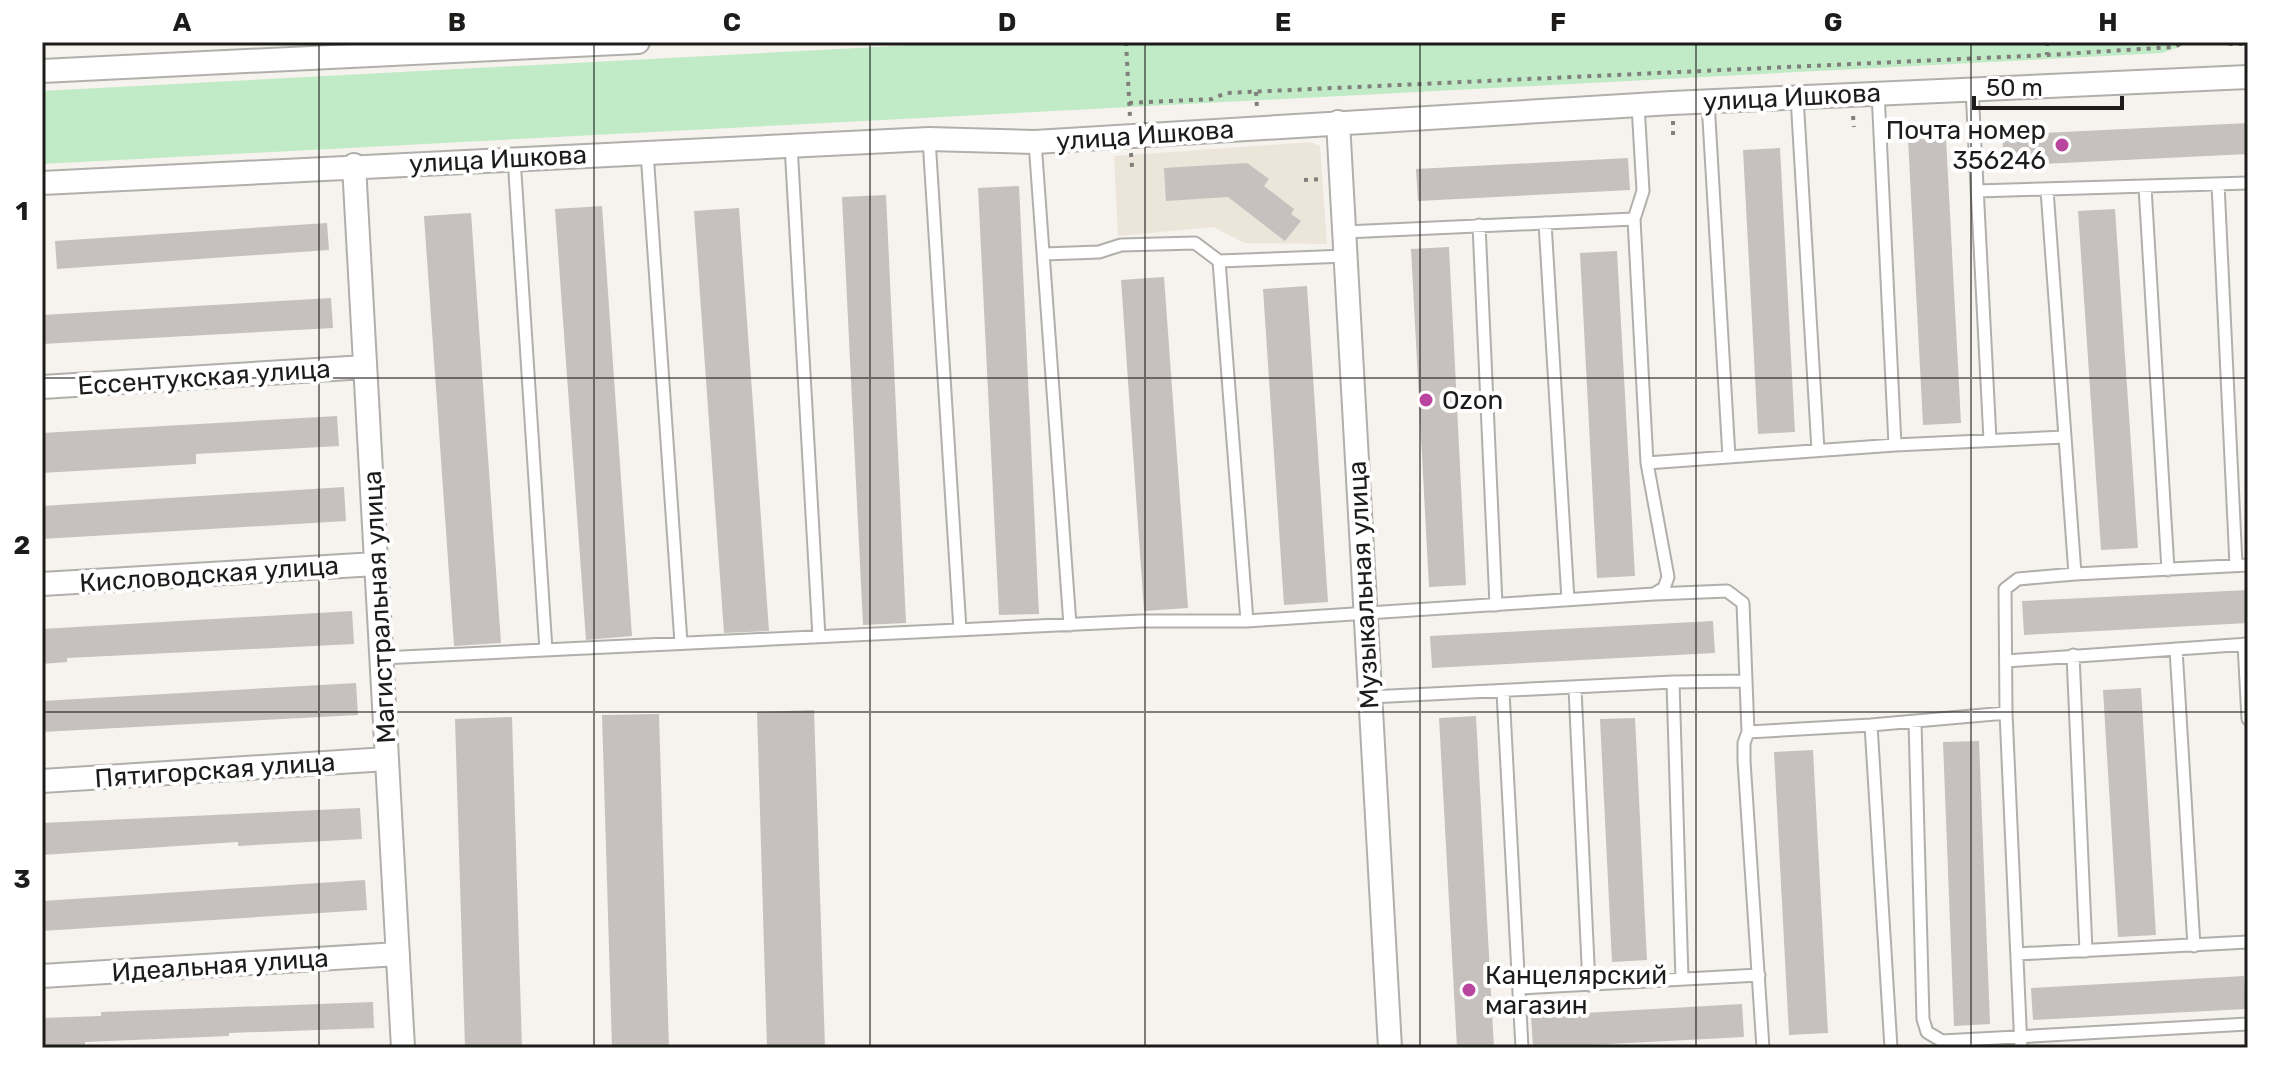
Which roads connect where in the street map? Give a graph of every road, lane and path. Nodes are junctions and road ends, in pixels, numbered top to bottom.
1 (638, 42) edge
2 (1126, 42) edge
3 (2047, 42) edge
4 (2185, 42) edge
5 (2219, 42) edge
6 (2248, 44) edge
7 (163, 53) edge
8 (2047, 55) junction
9 (42, 71) edge
10 (2248, 77) edge
11 (1972, 88) junction
12 (1878, 92) junction
13 (1797, 97) junction
14 (1708, 102) junction
15 (1638, 105) junction
16 (1338, 122) junction
17 (929, 139) junction
18 (1035, 142) junction
19 (791, 145) junction
20 (647, 152) junction
21 (514, 158) junction
22 (354, 165) junction
23 (42, 183) edge
24 (2248, 183) edge
25 (2218, 184) junction
26 (2145, 187) junction
27 (2047, 190) junction
28 (1977, 191) junction
29 (1634, 219) junction
30 (1545, 223) junction
31 (1479, 225) junction
32 (1345, 232) junction
33 (1044, 254) junction
34 (1346, 256) junction
35 (1219, 261) junction
36 (365, 367) junction
37 (42, 387) edge
38 (2064, 437) junction
39 (1990, 440) junction
40 (1895, 445) junction
41 (1818, 450) junction
42 (1729, 457) junction
43 (1647, 463) junction
44 (376, 564) junction
45 (2242, 565) edge
46 (2168, 570) junction
47 (2075, 574) junction
48 (42, 584) edge
49 (1654, 594) junction
50 (1568, 600) junction
51 (1496, 605) junction
52 (1365, 613) junction
53 (1247, 621) junction
54 (1070, 625) junction
55 (960, 630) junction
56 (819, 637) junction
57 (681, 643) junction
58 (2246, 644) edge
59 (2176, 649) junction
60 (546, 650) junction
61 (2073, 655) junction
62 (382, 658) junction
63 (2006, 661) junction
64 (1746, 681) junction
65 (1673, 682) junction
66 (1575, 689) junction
67 (1503, 692) junction
68 (1369, 697) junction
69 (2006, 713) junction
70 (2248, 719) edge
71 (1915, 722) junction
72 (1871, 725) junction
73 (1748, 732) junction
74 (387, 759) junction
75 (42, 781) edge
76 (2248, 942) edge
77 (2194, 946) junction
78 (2086, 951) junction
79 (398, 954) junction
80 (2017, 954) junction
81 (1759, 975) junction
82 (42, 976) edge
83 (1682, 979) junction
84 (1589, 985) junction
85 (1520, 988) junction
86 (2248, 1024) edge
87 (2021, 1042) edge
88 (403, 1048) edge
89 (1390, 1048) edge
90 (1522, 1048) edge
91 (1763, 1048) edge
92 (1891, 1048) edge

1 - 7 street
2 - 8 path
3 - 8 path
4 - 8 path
5 - 6 path
7 - 9 street
10 - 11 street, улица Ишкова
11 - 12 street, улица Ишкова
11 - 28 lane
12 - 13 street, улица Ишкова
12 - 40 lane
13 - 14 street, улица Ишкова
13 - 41 lane
14 - 15 street, улица Ишкова
14 - 42 lane
15 - 16 street, улица Ишкова
15 - 29 lane
16 - 18 street, улица Ишкова
16 - 32 street, Музыкальная улица
17 - 18 street, улица Ишкова
17 - 19 street, улица Ишкова
17 - 55 lane
18 - 33 lane
19 - 20 street, улица Ишкова
19 - 56 lane
20 - 21 street, улица Ишкова
20 - 57 lane
21 - 22 street, улица Ишкова
21 - 60 lane
22 - 23 street, улица Ишкова
22 - 36 street, Магистральная улица
24 - 25 lane
25 - 26 lane
25 - 45 lane
26 - 27 lane
26 - 46 lane
27 - 28 lane
27 - 38 lane
28 - 39 lane
29 - 30 lane
29 - 43 lane
30 - 31 lane
30 - 50 lane
31 - 32 lane
31 - 51 lane
32 - 34 street, Музыкальная улица
33 - 35 lane
33 - 54 lane
34 - 35 lane
34 - 52 street, Музыкальная улица
35 - 53 lane
36 - 37 street, Ессентукская улица
36 - 44 street, Магистральная улица
38 - 39 lane
38 - 47 lane
39 - 40 lane
40 - 41 lane
41 - 42 lane
42 - 43 lane
43 - 49 lane
44 - 48 street, Кисловодская улица
44 - 62 street, Магистральная улица
45 - 46 lane
46 - 47 lane
47 - 63 lane
49 - 50 lane
49 - 64 lane
50 - 51 lane
51 - 52 lane
52 - 53 lane
52 - 68 street, Музыкальная улица
53 - 54 lane
54 - 55 lane
55 - 56 lane
56 - 57 lane
57 - 60 lane
58 - 59 lane
58 - 70 lane
59 - 61 lane
59 - 77 lane
60 - 62 lane
61 - 63 lane
61 - 78 lane
62 - 74 street, Магистральная улица
63 - 69 lane
64 - 65 lane
64 - 73 lane
65 - 66 lane
65 - 83 lane
66 - 67 lane
66 - 84 lane
67 - 68 lane
67 - 85 lane
68 - 89 street, Музыкальная улица
69 - 71 lane
69 - 80 lane
71 - 72 lane
71 - 87 lane
72 - 73 lane
72 - 92 lane
73 - 81 lane
74 - 75 street, Пятигорская улица
74 - 79 street, Магистральная улица
76 - 77 lane
77 - 78 lane
78 - 80 lane
79 - 82 street, Идеальная улица
79 - 88 street, Магистральная улица
80 - 87 lane
81 - 83 lane
81 - 91 lane
83 - 84 lane
84 - 85 lane
85 - 90 lane
86 - 87 lane

